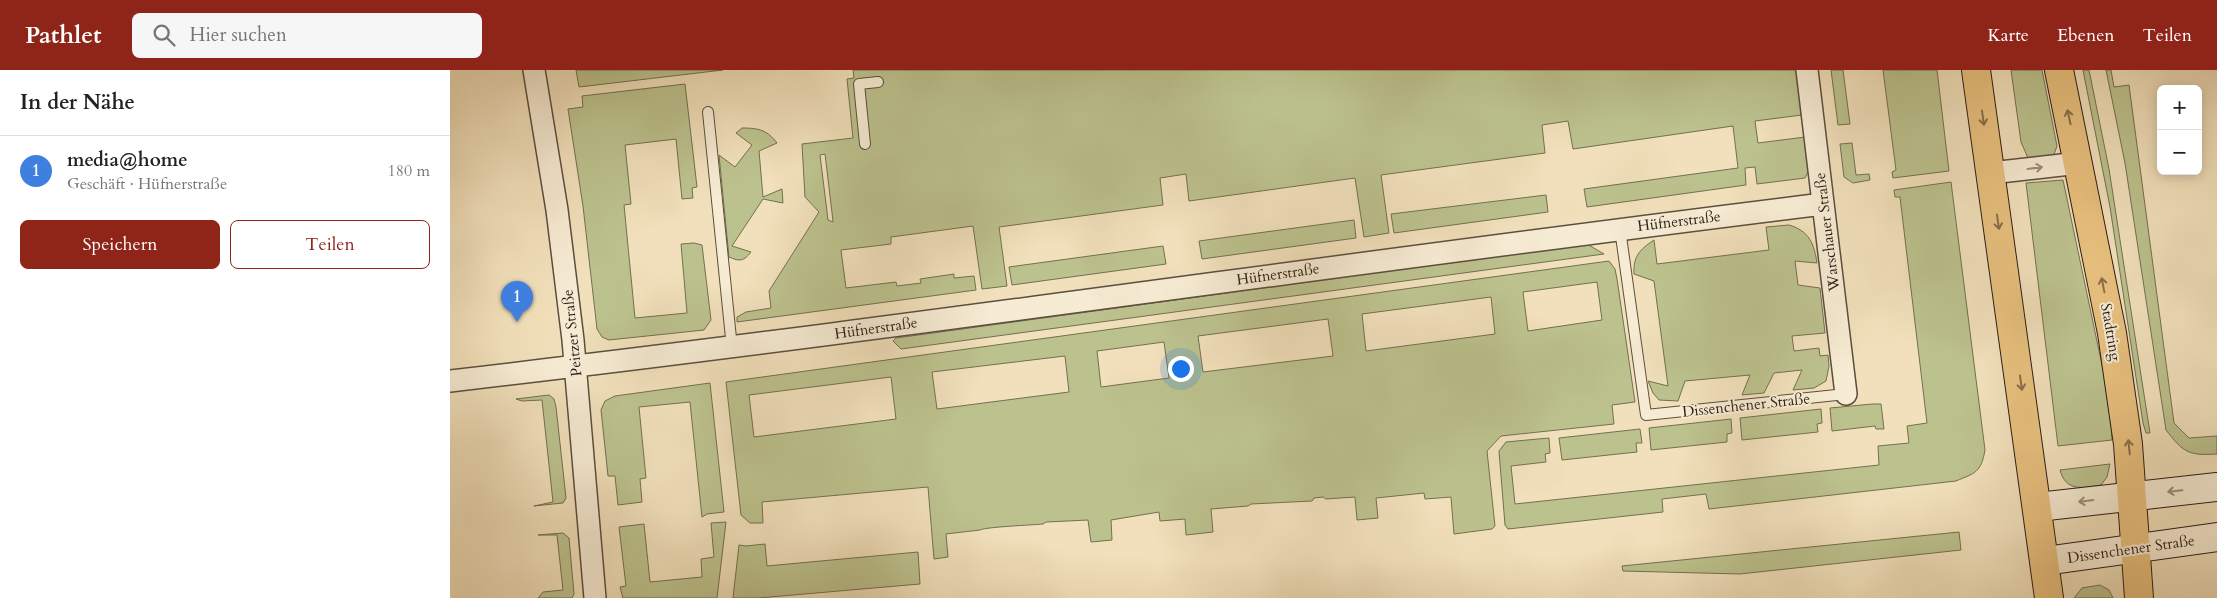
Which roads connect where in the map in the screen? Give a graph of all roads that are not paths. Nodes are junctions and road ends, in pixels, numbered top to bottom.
1 (534, 70) edge
2 (1807, 70) edge
3 (1976, 70) edge
4 (2059, 70) edge
5 (878, 82) dead end
6 (708, 112) dead end
7 (865, 144) dead end
8 (2079, 163) junction
9 (1991, 174) junction
10 (1823, 204) junction
11 (1620, 229) junction
12 (732, 348) junction
13 (575, 367) junction
14 (450, 381) edge
15 (1846, 394) joint
16 (2217, 487) edge
17 (2133, 495) junction
18 (2038, 507) junction
19 (2217, 537) edge
20 (2137, 547) junction
21 (2044, 561) junction
22 (596, 598) edge
23 (2049, 598) edge
24 (2140, 598) edge

1 - 13 street, Peitzer Straße
2 - 10 street, Warschauer Straße
3 -> 9 main road
8 -> 4 main road, Stadtring
5 - 7 lane
6 - 12 lane
9 -> 8 street
17 -> 8 main road, Stadtring
9 -> 18 main road
10 - 11 street, Hüfnerstraße
10 - 15 street, Warschauer Straße
11 - 12 street, Hüfnerstraße
11 - 15 lane, Dissenchener Straße
12 - 13 street, Hüfnerstraße
13 - 14 street, Hüfnerstraße
13 - 22 street, Peitzer Straße
16 -> 17 main road
17 -> 18 main road
17 - 20 main road, Stadtring
18 - 21 main road
19 - 20 main road, Dissenchener Straße
20 - 21 main road, Dissenchener Straße
20 - 24 main road, Stadtring
21 - 23 main road

